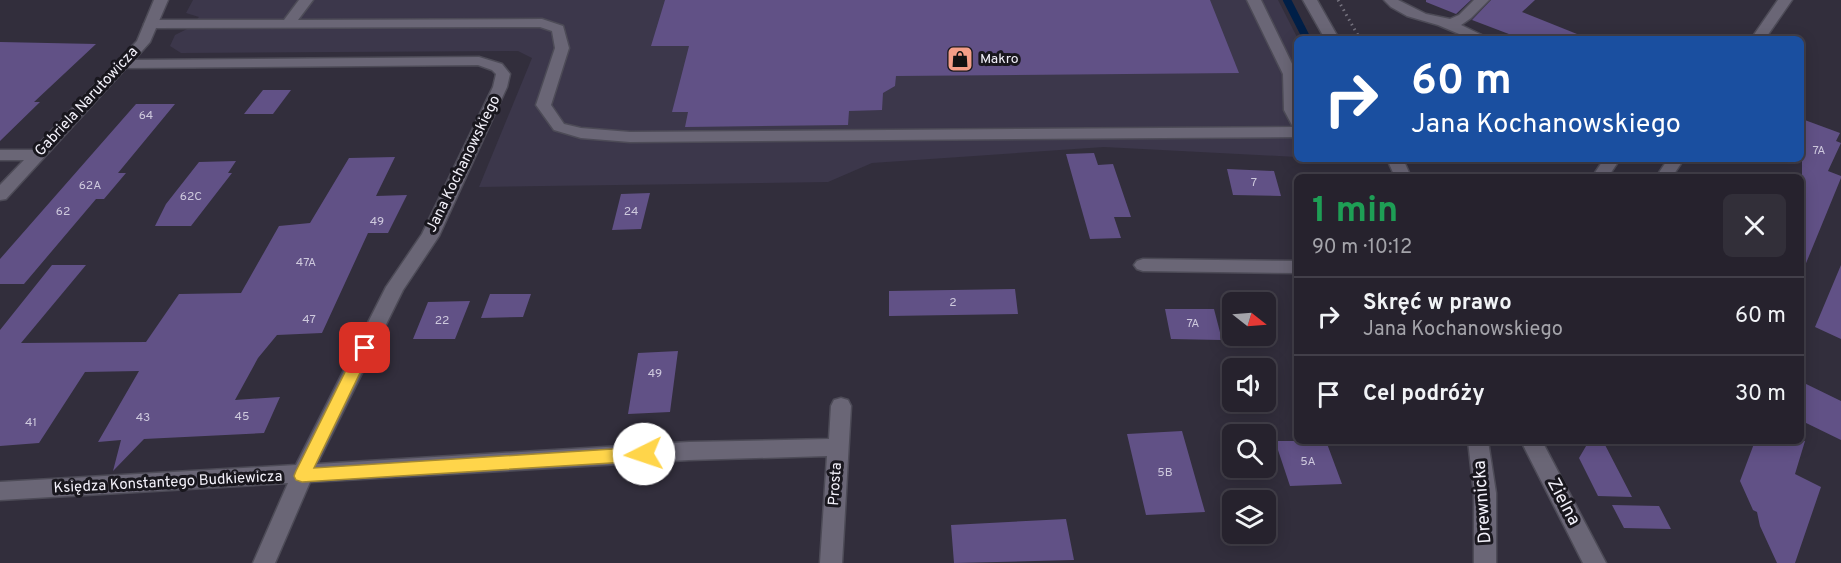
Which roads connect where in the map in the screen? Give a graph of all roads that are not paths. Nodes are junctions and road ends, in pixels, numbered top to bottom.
1 (161, 0) edge
2 (306, 0) edge
3 (1254, 0) edge
4 (1310, 0) edge
5 (1391, 0) edge
6 (1482, 0) edge
7 (1785, 0) edge
8 (1441, 22) junction
9 (288, 23) junction
10 (151, 24) junction
11 (1330, 36) edge
12 (1476, 36) edge
13 (1760, 36) edge
14 (122, 64) junction
15 (1294, 115) edge
16 (1294, 132) edge
17 (0, 154) edge
18 (38, 155) junction
19 (0, 195) edge
20 (1143, 265) dead end
21 (1294, 267) edge
22 (841, 406) dead end
23 (1478, 444) edge
24 (1533, 444) edge
25 (839, 447) junction
26 (302, 476) junction
27 (0, 492) edge
28 (264, 563) edge
29 (831, 563) edge
30 (1485, 563) edge
31 (1595, 563) edge

1 - 10 street, Gabriela Narutowicza
2 - 9 street
3 - 15 street
4 - 11 street
5 - 8 street
6 - 8 street
7 - 13 street
8 - 12 street
9 - 10 street
9 - 16 street
10 - 14 street, Gabriela Narutowicza
14 - 18 street, Gabriela Narutowicza
14 - 26 street, Jana Kochanowskiego
17 - 18 street
18 - 19 street, Gabriela Narutowicza
20 - 21 street
22 - 25 street, Prosta
23 - 30 street, Drewnicka
24 - 31 street, Zielna
25 - 26 street, Księdza Konstantego Budkiewicza
25 - 29 street, Prosta
26 - 27 street, Księdza Konstantego Budkiewicza
26 - 28 street, Jana Kochanowskiego

